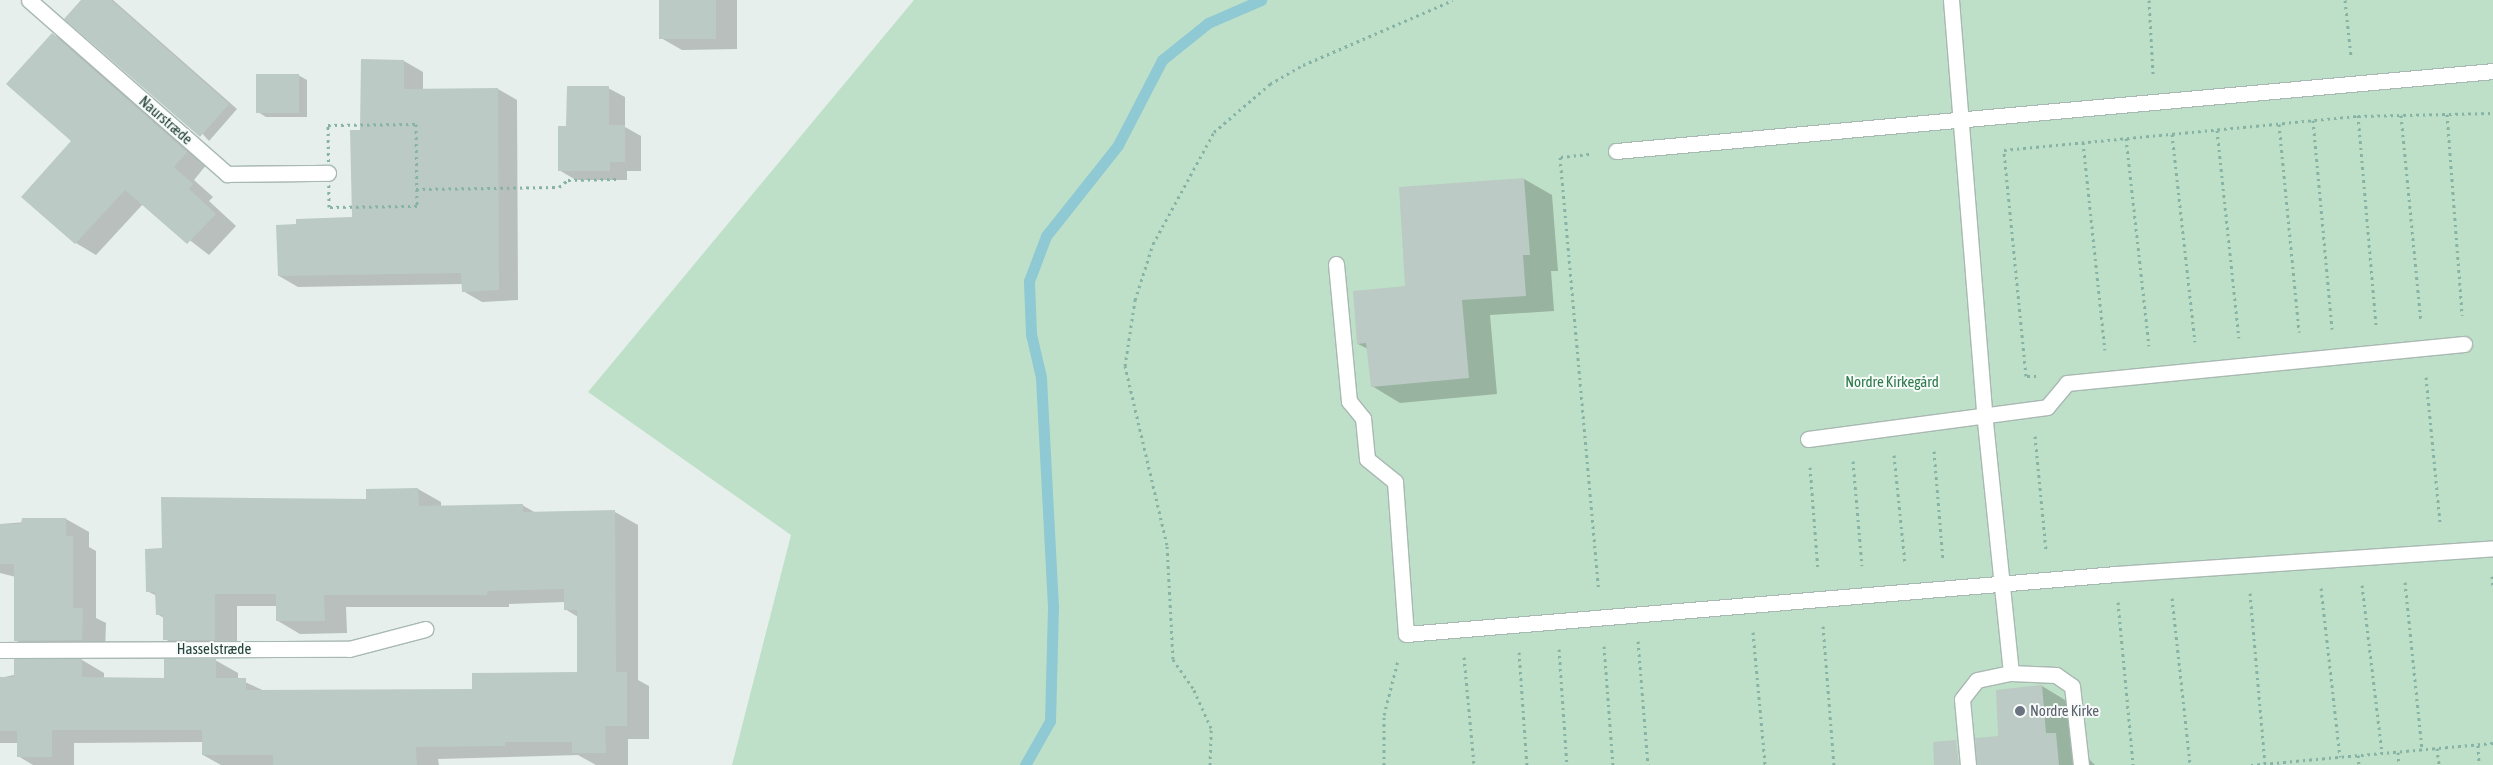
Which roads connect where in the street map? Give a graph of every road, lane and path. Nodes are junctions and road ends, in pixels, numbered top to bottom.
1 (28, 0) edge
2 (1453, 0) edge
3 (1951, 0) edge
4 (2149, 0) edge
5 (2493, 71) edge
6 (2155, 103) junction
7 (2493, 113) edge
8 (2447, 114) junction
9 (1963, 116) junction
10 (2358, 116) junction
11 (2313, 120) junction
12 (2279, 124) junction
13 (2217, 130) junction
14 (2172, 134) junction
15 (2126, 138) junction
16 (2083, 142) junction
17 (1616, 151) joint
18 (328, 173) junction
19 (617, 180) dead end
20 (416, 189) junction
21 (1336, 264) dead end
22 (2464, 344) joint
23 (2379, 352) junction
24 (2335, 357) junction
25 (2302, 360) junction
26 (2242, 366) junction
27 (2198, 370) junction
28 (2152, 374) junction
29 (2026, 376) dead end
30 (2108, 379) junction
31 (2047, 407) junction
32 (1984, 412) junction
33 (1931, 420) junction
34 (1891, 426) junction
35 (1850, 432) junction
36 (1808, 439) dead end
37 (2493, 548) edge
38 (2402, 554) junction
39 (2358, 557) junction
40 (2318, 560) junction
41 (2247, 565) junction
42 (2168, 570) junction
43 (2116, 574) junction
44 (2049, 579) junction
45 (2001, 583) junction
46 (1946, 588) junction
47 (1907, 591) junction
48 (1865, 594) junction
49 (1750, 604) junction
50 (1636, 614) junction
51 (1602, 617) junction
52 (1557, 621) junction
53 (1518, 624) junction
54 (1461, 628) junction
55 (425, 629) dead end
56 (1406, 634) junction
57 (0, 650) edge
58 (2011, 672) junction
59 (2493, 743) edge
60 (2478, 745) junction
61 (2437, 748) junction
62 (2422, 750) junction
63 (2398, 752) junction
64 (2382, 753) junction
65 (2358, 755) junction
66 (2340, 757) junction
67 (2319, 759) junction
68 (2265, 764) edge
69 (2278, 764) edge
70 (1210, 765) edge
71 (1384, 765) edge
72 (1474, 765) edge
73 (1527, 765) edge
74 (1567, 765) edge
75 (1613, 765) edge
76 (1648, 765) edge
77 (1765, 765) edge
78 (1968, 765) edge
79 (2081, 765) edge
80 (2133, 765) edge
81 (2190, 765) edge
82 (2251, 765) edge
83 (2319, 765) edge
84 (2359, 765) edge
85 (2399, 765) edge
86 (2439, 765) edge
87 (2480, 765) edge

1 - 18 street, Naurstræde
2 - 70 path
3 - 9 street
4 - 6 path
5 - 6 street
6 - 9 street
7 - 8 path
8 - 10 path
8 - 22 path
9 - 17 street
9 - 32 street
10 - 11 path
10 - 23 path
11 - 12 path
11 - 24 path
12 - 13 path
12 - 25 path
13 - 14 path
13 - 26 path
14 - 15 path
14 - 27 path
15 - 16 path
15 - 28 path
16 - 29 path
16 - 30 path
17 - 51 path
18 - 20 path
18 - 20 path
19 - 20 path
21 - 56 street
22 - 23 street
23 - 24 street
24 - 25 street
25 - 26 street
26 - 27 street
27 - 28 street
28 - 30 street
30 - 31 street
31 - 32 street
31 - 44 path
32 - 33 street
32 - 45 street
33 - 34 street
33 - 46 path
34 - 35 street
34 - 47 path
35 - 36 street
35 - 48 path
37 - 38 street
38 - 39 street
38 - 62 path
39 - 40 street
39 - 64 path
40 - 41 street
40 - 66 path
41 - 42 street
41 - 68 path
42 - 43 street
42 - 81 path
43 - 44 street
43 - 80 path
44 - 45 street
45 - 46 street
45 - 58 street
46 - 47 street
47 - 48 street
48 - 49 street
49 - 50 street
49 - 77 path
50 - 51 street
50 - 76 path
51 - 52 street
51 - 75 path
52 - 53 street
52 - 74 path
53 - 54 street
53 - 73 path
54 - 56 street
54 - 72 path
55 - 57 street, Hasselstræde
56 - 71 path
58 - 78 street
58 - 79 street
59 - 60 path
60 - 61 path
60 - 87 path
61 - 62 path
61 - 86 path
62 - 63 path
63 - 64 path
63 - 85 path
64 - 65 path
65 - 66 path
65 - 84 path
66 - 67 path
67 - 69 path
67 - 83 path
68 - 69 path
68 - 82 path

